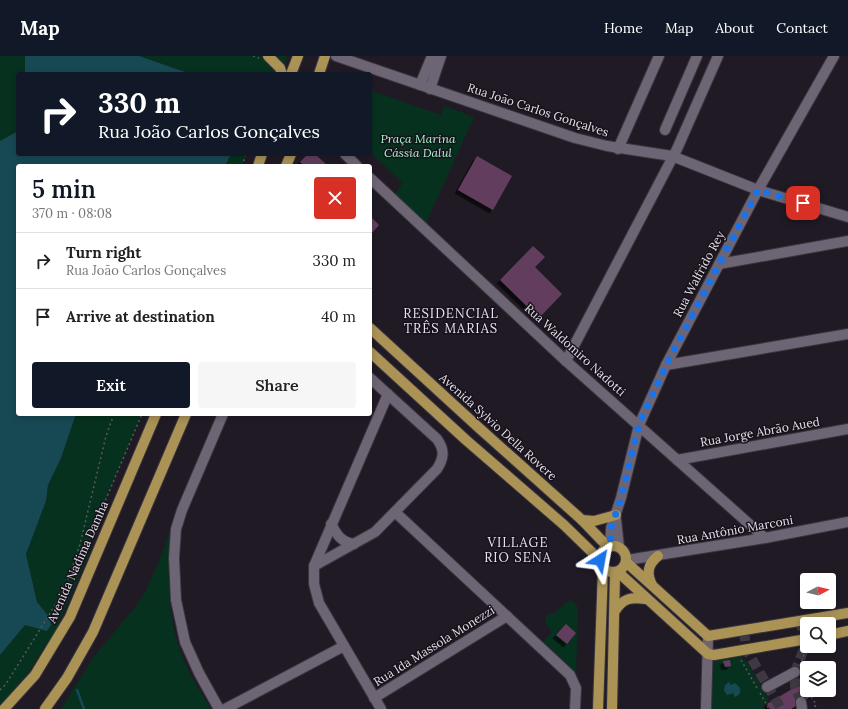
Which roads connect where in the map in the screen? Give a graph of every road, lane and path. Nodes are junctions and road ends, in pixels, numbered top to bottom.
1 (268, 56) edge
2 (298, 56) edge
3 (325, 56) edge
4 (336, 56) edge
5 (432, 56) edge
6 (441, 56) edge
7 (659, 56) edge
8 (696, 56) edge
9 (718, 56) edge
10 (834, 56) edge
11 (281, 72) edge
12 (292, 72) edge
13 (320, 72) edge
14 (425, 87) junction
15 (665, 130) dead end
16 (618, 148) junction
17 (347, 156) edge
18 (672, 156) junction
19 (356, 164) edge
20 (372, 180) edge
21 (758, 190) junction
22 (848, 217) edge
23 (848, 241) edge
24 (720, 264) junction
25 (372, 330) edge
26 (848, 334) edge
27 (372, 354) edge
28 (566, 361) junction
29 (666, 365) junction
30 (372, 380) edge
31 (388, 394) junction
32 (113, 416) edge
33 (141, 416) edge
34 (155, 416) edge
35 (185, 416) edge
36 (222, 416) edge
37 (639, 424) junction
38 (478, 427) junction
39 (848, 429) edge
40 (466, 440) junction
41 (677, 460) junction
42 (395, 512) junction
43 (616, 515) junction
44 (582, 520) junction
45 (848, 522) edge
46 (332, 524) junction
47 (765, 538) junction
48 (92, 541) dead end
49 (354, 544) junction
50 (612, 547) junction
51 (658, 556) junction
52 (627, 561) junction
53 (601, 564) junction
54 (314, 566) junction
55 (617, 573) junction
56 (652, 585) junction
57 (646, 599) junction
58 (615, 611) junction
59 (848, 613) edge
60 (507, 616) junction
61 (848, 631) edge
62 (836, 634) edge
63 (708, 636) junction
64 (800, 640) edge
65 (344, 646) junction
66 (803, 653) edge
67 (708, 654) junction
68 (738, 659) dead end
69 (797, 672) junction
70 (767, 686) dead end
71 (0, 690) edge
72 (374, 698) junction
73 (4, 709) edge
74 (45, 709) edge
75 (219, 709) edge
76 (225, 709) edge
77 (381, 709) edge
78 (575, 709) edge
79 (598, 709) edge
80 (612, 709) edge
81 (706, 709) edge
82 (769, 709) edge
83 (814, 709) edge

1 - 11 main road
2 - 12 main road
3 - 13 main road
4 - 14 street, Rua João Carlos Gonçalves
5 - 14 street
6 - 14 street
7 - 16 street
8 - 15 street
9 - 18 street
10 - 21 street, Rua Walfrido Rey
14 - 16 street, Rua João Carlos Gonçalves
16 - 18 street, Rua João Carlos Gonçalves
17 - 19 street
18 - 21 street, Rua João Carlos Gonçalves
18 - 28 street
20 - 28 street, Rua Waldomiro Nadotti
21 - 22 street, Rua João Carlos Gonçalves
21 - 24 street, Rua Walfrido Rey
23 - 24 street
24 - 29 street, Rua Walfrido Rey
25 - 38 main road, Avenida Sylvio Della Rovere
26 - 29 street
27 - 40 main road
28 - 37 street, Rua Waldomiro Nadotti
29 - 37 street, Rua Walfrido Rey
30 - 31 street
31 - 42 street
31 - 46 street
32 - 71 path
33 - 48 path
34 - 73 main road, Avenida Nadima Damha
35 - 74 main road
36 - 75 street
37 - 41 street, Rua Waldomiro Nadotti
37 - 43 street, Rua Walfrido Rey
38 - 40 main road
38 - 44 main road, Avenida Sylvio Della Rovere
39 - 41 street, Rua Jorge Abrão Aued
40 - 53 main road
41 - 47 street, Rua Waldomiro Nadotti
42 - 49 street
42 - 60 street
43 - 44 main road
43 - 50 street, Rua Walfrido Rey
44 - 50 main road, Avenida Sylvio Della Rovere
45 - 47 street, Rua Antônio Marconi
46 - 49 street
46 - 54 street
47 - 51 street, Rua Antônio Marconi
49 - 54 street
50 - 52 main road
50 - 53 main road
51 - 52 street, Rua Antônio Marconi
51 - 56 main road
52 - 55 main road
52 - 56 main road
53 - 55 main road
53 - 79 main road
54 - 65 street
55 - 57 main road
55 - 58 main road
56 - 63 main road
57 - 58 main road
57 - 67 main road
58 - 80 main road
59 - 63 main road
60 - 72 street, Rua Ida Massola Monezzi
60 - 78 street
61 - 62 main road
63 - 67 street
64 - 67 main road
65 - 72 street
65 - 76 street
66 - 69 path
67 - 81 street
68 - 82 path
69 - 70 street
69 - 83 path
72 - 77 street

